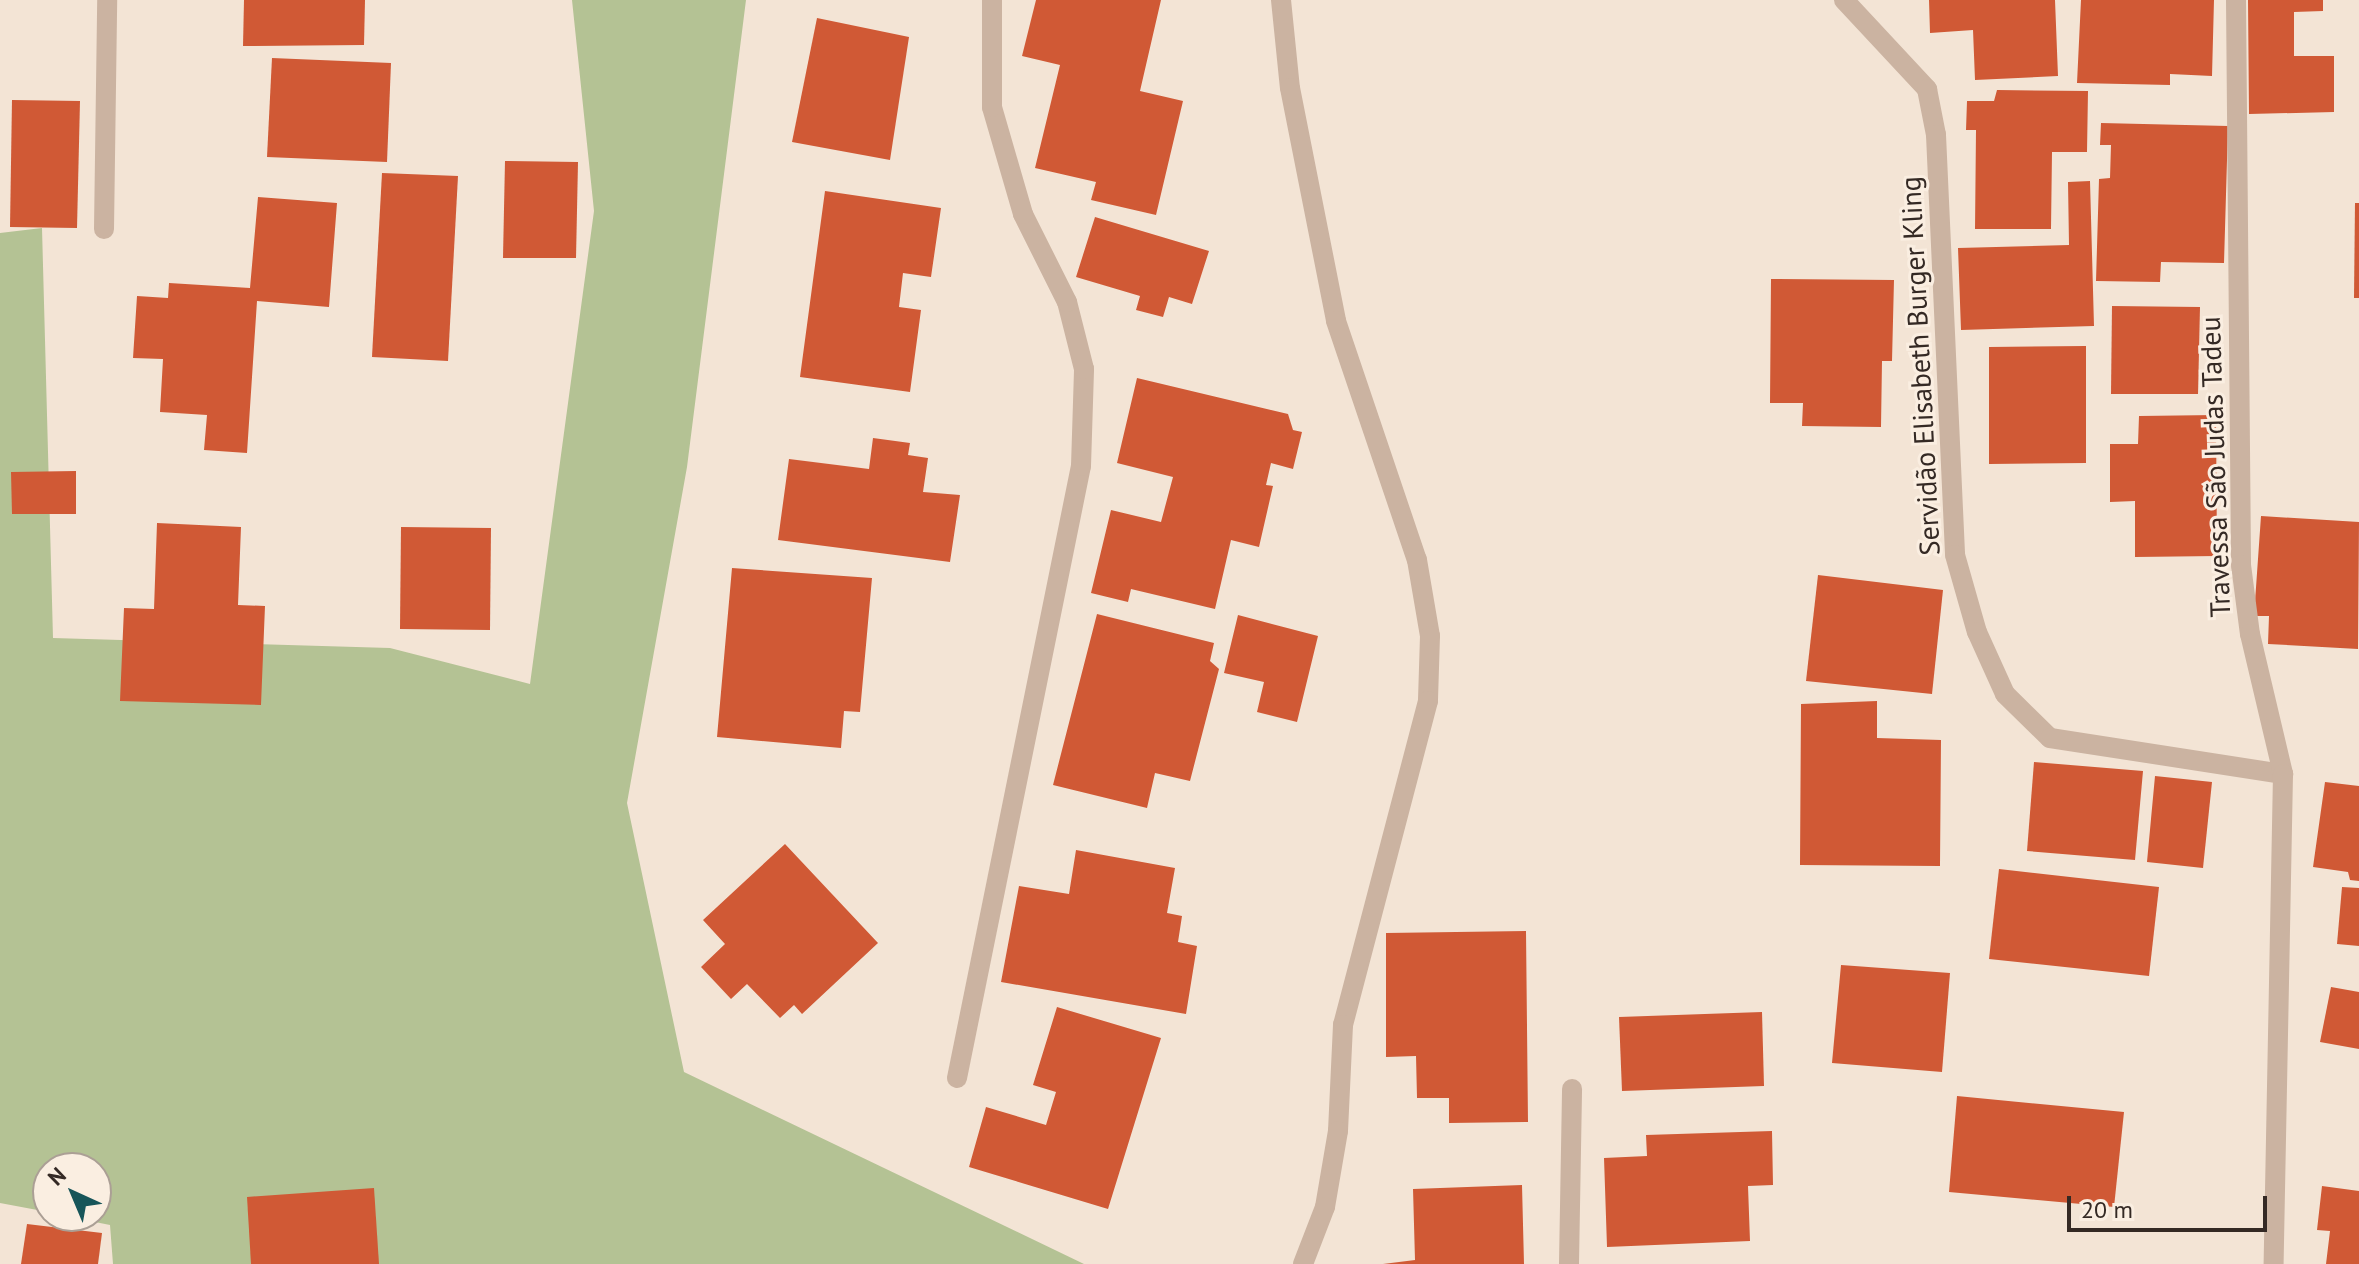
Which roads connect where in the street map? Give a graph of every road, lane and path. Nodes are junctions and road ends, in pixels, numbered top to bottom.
1 (107, 0) edge
2 (992, 0) edge
3 (1281, 0) edge
4 (1844, 0) edge
5 (2236, 0) edge
6 (104, 229) dead end
7 (2283, 774) junction
8 (957, 1078) dead end
9 (1572, 1089) dead end
10 (1303, 1264) edge
11 (1569, 1264) edge
12 (2274, 1264) edge

1 - 6 street
2 - 8 street
3 - 10 street
4 - 7 street, Servidão Elisabeth Burger Kling
5 - 7 street, Travessa São Judas Tadeu
7 - 12 street, Travessa São Judas Tadeu
9 - 11 street

